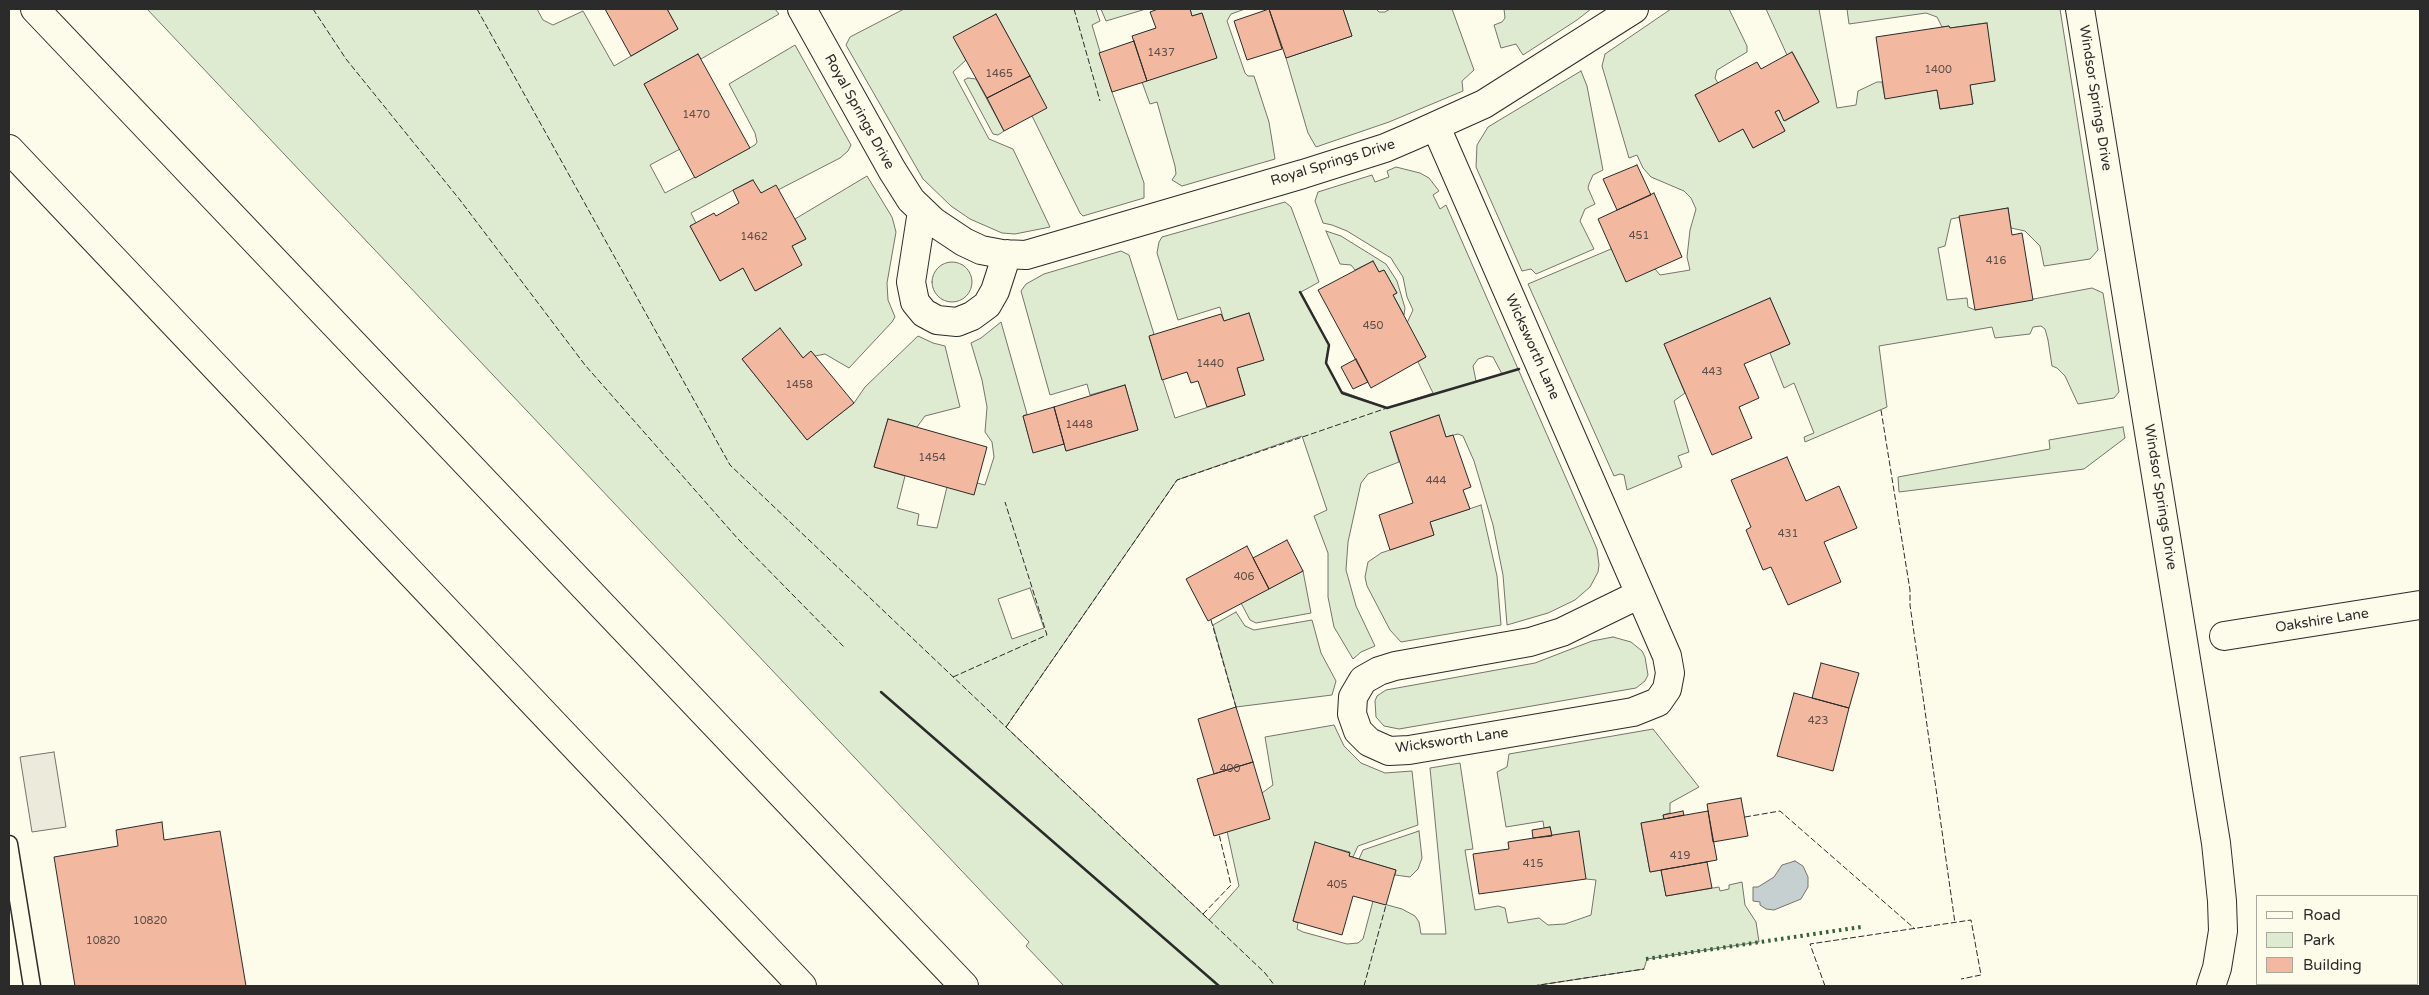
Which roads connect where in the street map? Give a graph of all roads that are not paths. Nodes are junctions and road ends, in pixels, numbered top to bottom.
1 (35, 9) edge
2 (802, 9) edge
3 (1634, 9) edge
4 (2080, 9) edge
5 (1436, 127) junction
6 (9, 149) edge
7 (922, 211) junction
8 (1007, 254) junction
9 (1640, 594) junction
10 (2420, 606) edge
11 (2224, 636) dead end
12 (9, 844) edge
13 (32, 986) edge
14 (802, 986) edge
15 (964, 986) edge
16 (2211, 986) edge

1 - 15 main road
2 - 7 main road, Royal Springs Drive
3 - 5 main road, Royal Springs Drive
4 - 16 main road, Windsor Springs Drive
5 - 8 main road, Royal Springs Drive
5 - 9 main road, Wicksworth Lane
6 - 14 main road
7 - 8 main road, Royal Springs Drive
7 - 8 main road
9 - 9 main road, Wicksworth Lane
10 - 11 main road, Oakshire Lane
12 - 13 lane

